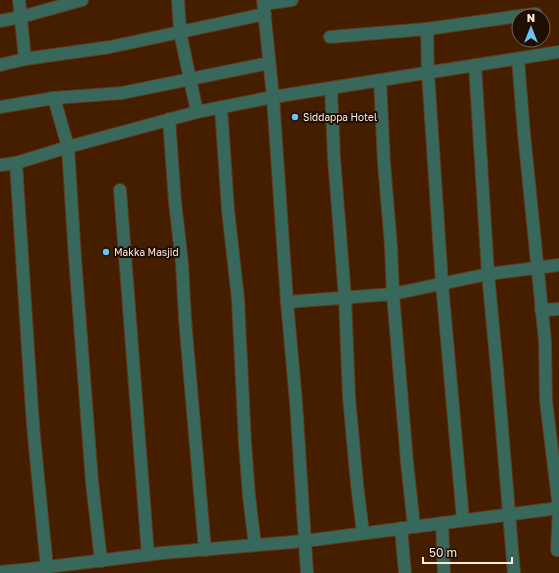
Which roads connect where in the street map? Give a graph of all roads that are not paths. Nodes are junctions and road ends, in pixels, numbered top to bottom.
1 (19, 0) edge
2 (82, 0) edge
3 (178, 0) edge
4 (292, 0) edge
5 (264, 6) edge
6 (21, 17) junction
7 (511, 17) edge
8 (0, 21) edge
9 (427, 29) junction
10 (180, 32) junction
11 (330, 37) dead end
12 (559, 52) edge
13 (25, 58) junction
14 (518, 58) junction
15 (269, 63) junction
16 (0, 65) edge
17 (475, 65) junction
18 (428, 73) junction
19 (190, 80) junction
20 (380, 80) junction
21 (331, 88) junction
22 (273, 97) junction
23 (54, 98) junction
24 (0, 107) edge
25 (221, 107) junction
26 (197, 112) junction
27 (169, 119) junction
28 (68, 147) junction
29 (16, 163) junction
30 (0, 165) edge
31 (120, 190) dead end
32 (559, 265) edge
33 (537, 268) junction
34 (488, 274) junction
35 (442, 284) junction
36 (393, 294) junction
37 (345, 297) junction
38 (287, 302) junction
39 (559, 309) edge
40 (541, 310) junction
41 (559, 508) edge
42 (510, 514) junction
43 (463, 520) junction
44 (442, 523) junction
45 (414, 527) junction
46 (401, 528) junction
47 (363, 533) junction
48 (305, 541) junction
49 (255, 545) junction
50 (205, 550) junction
51 (557, 550) dead end
52 (148, 555) junction
53 (101, 561) junction
54 (47, 568) junction
55 (0, 572) edge
56 (307, 573) edge
57 (405, 573) edge
58 (444, 573) edge
59 (514, 573) edge

1 - 6 street
2 - 6 street
3 - 10 street
4 - 5 street
5 - 10 street
5 - 15 street
6 - 8 street
6 - 13 street
7 - 9 street
9 - 11 street
9 - 18 street
10 - 13 street
10 - 19 street
12 - 14 street
13 - 16 street
14 - 17 street
14 - 33 street
15 - 19 street
15 - 22 street
17 - 18 street
17 - 34 street
18 - 20 street
18 - 35 street
19 - 23 street
19 - 26 street
20 - 21 street
20 - 36 street
21 - 22 street
21 - 37 street
22 - 25 street
22 - 38 street
23 - 24 street
23 - 28 street
25 - 26 street
25 - 49 street
26 - 27 street
27 - 28 street
27 - 50 street
28 - 29 street
28 - 53 street
29 - 30 street
29 - 54 street
31 - 52 street
32 - 33 street
33 - 34 street
33 - 40 street
34 - 35 street
34 - 42 street
35 - 36 street
35 - 43 street
36 - 37 street
36 - 45 street
37 - 38 street
37 - 47 street
38 - 48 street
39 - 40 street
40 - 41 street
41 - 42 street
41 - 51 street
42 - 43 street
42 - 59 street
43 - 44 street
44 - 45 street
44 - 58 street
45 - 46 street
46 - 47 street
46 - 57 street
47 - 48 street
48 - 49 street
48 - 56 street
49 - 50 street
50 - 52 street
52 - 53 street
53 - 54 street
54 - 55 street

